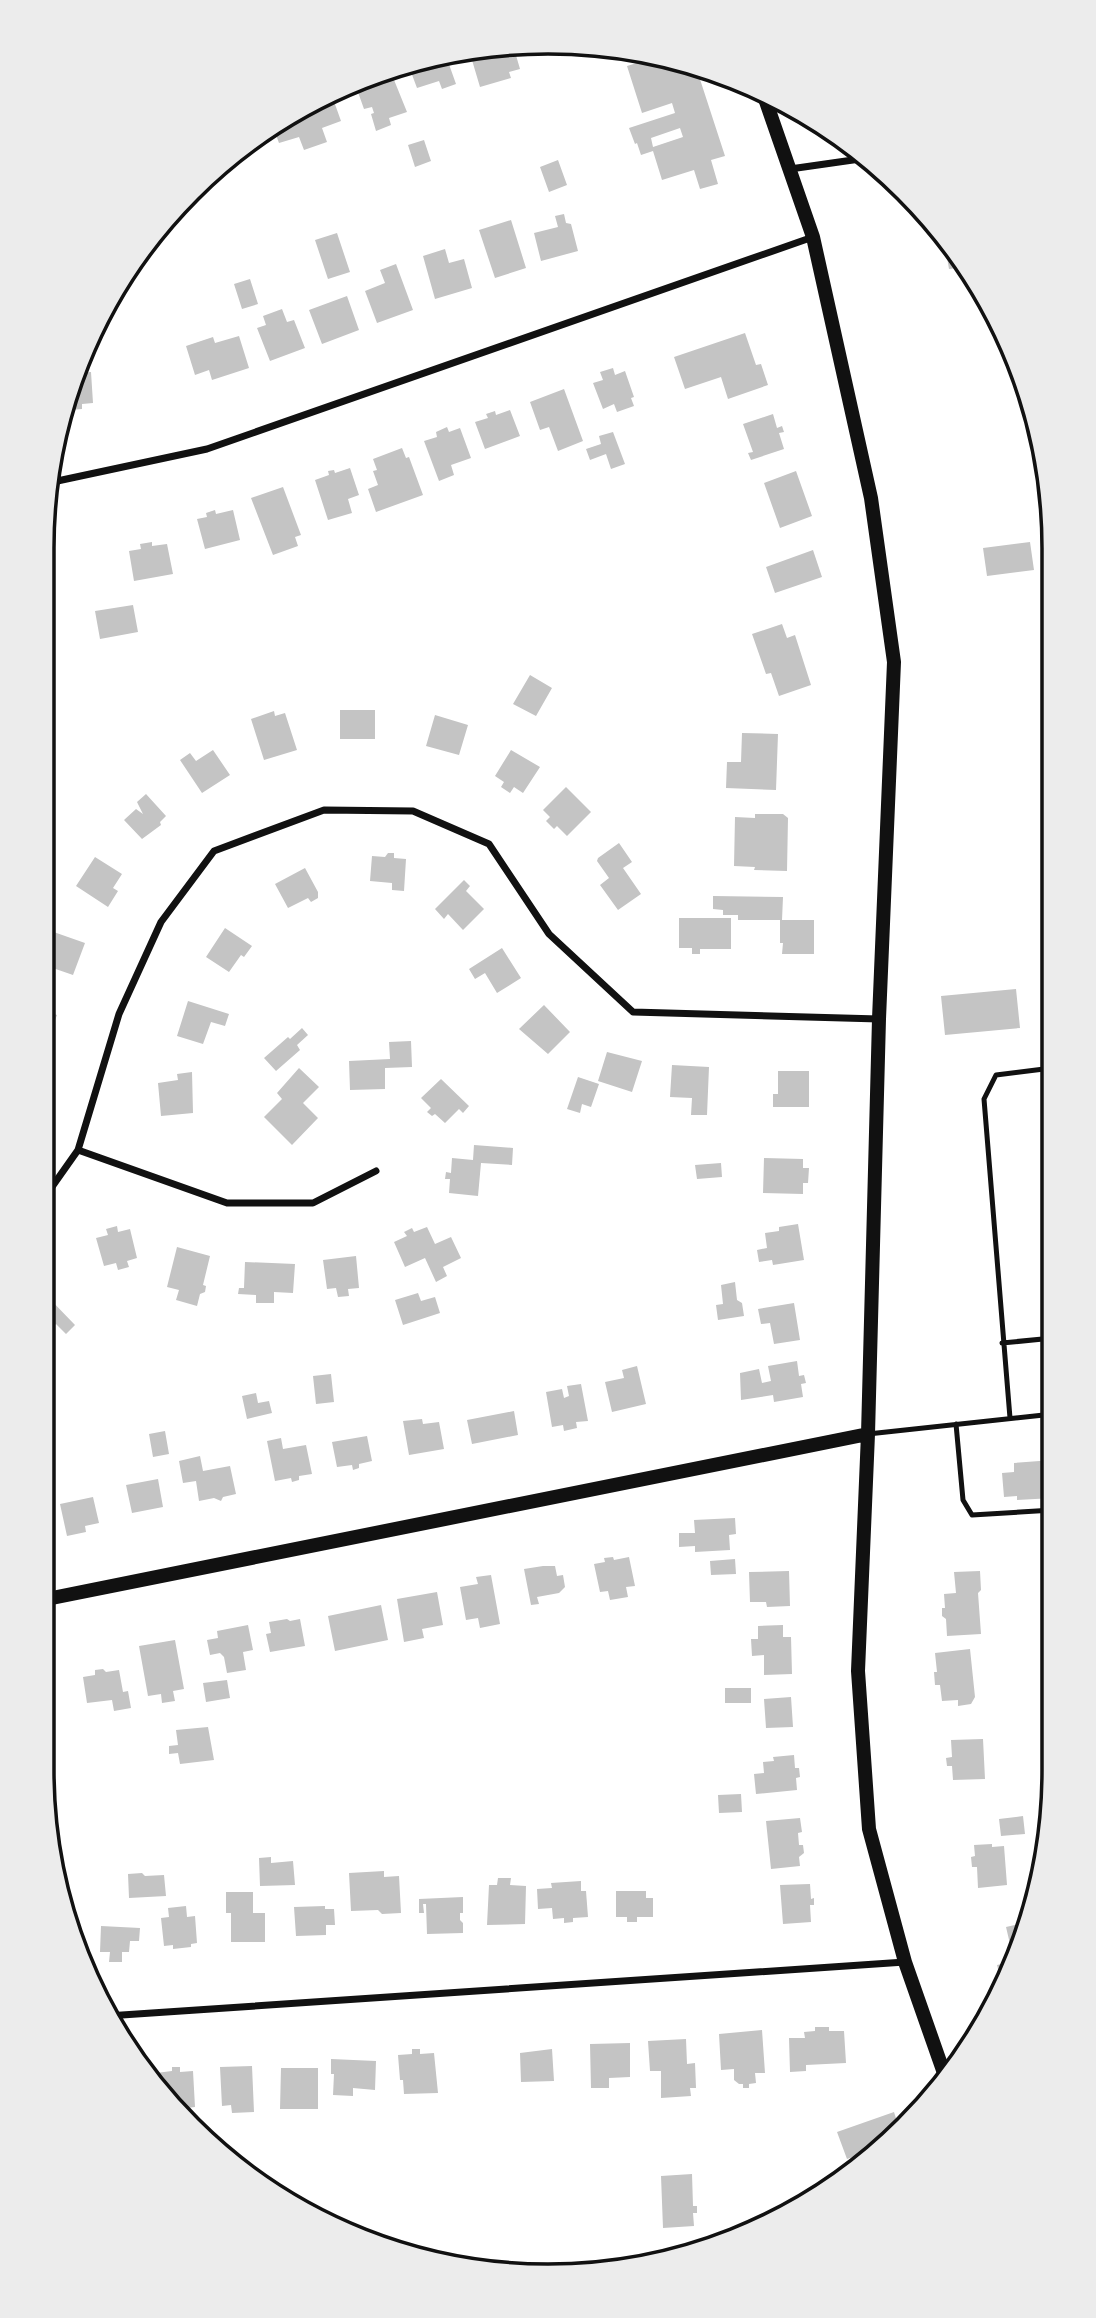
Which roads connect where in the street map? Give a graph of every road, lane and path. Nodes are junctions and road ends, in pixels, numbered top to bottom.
1 (768, 106) edge
2 (854, 160) edge
3 (790, 169) junction
4 (813, 237) junction
5 (59, 480) edge
6 (879, 1019) junction
7 (1042, 1069) edge
8 (78, 1150) junction
9 (376, 1171) dead end
10 (54, 1184) edge
11 (1042, 1339) edge
12 (1002, 1343) junction
13 (1042, 1415) edge
14 (1010, 1418) junction
15 (956, 1424) junction
16 (869, 1434) junction
17 (1042, 1511) edge
18 (54, 1598) edge
19 (905, 1962) junction
20 (119, 2015) edge
21 (942, 2068) edge

1 - 3 main road
2 - 3 street
3 - 4 main road
4 - 5 street
4 - 6 main road
6 - 8 street
6 - 16 main road
7 - 12 lane
8 - 9 street
8 - 10 street
11 - 12 lane
12 - 14 lane
13 - 14 lane
14 - 15 lane
15 - 16 lane
15 - 17 lane
16 - 18 main road
16 - 19 main road
19 - 20 street
19 - 21 main road

